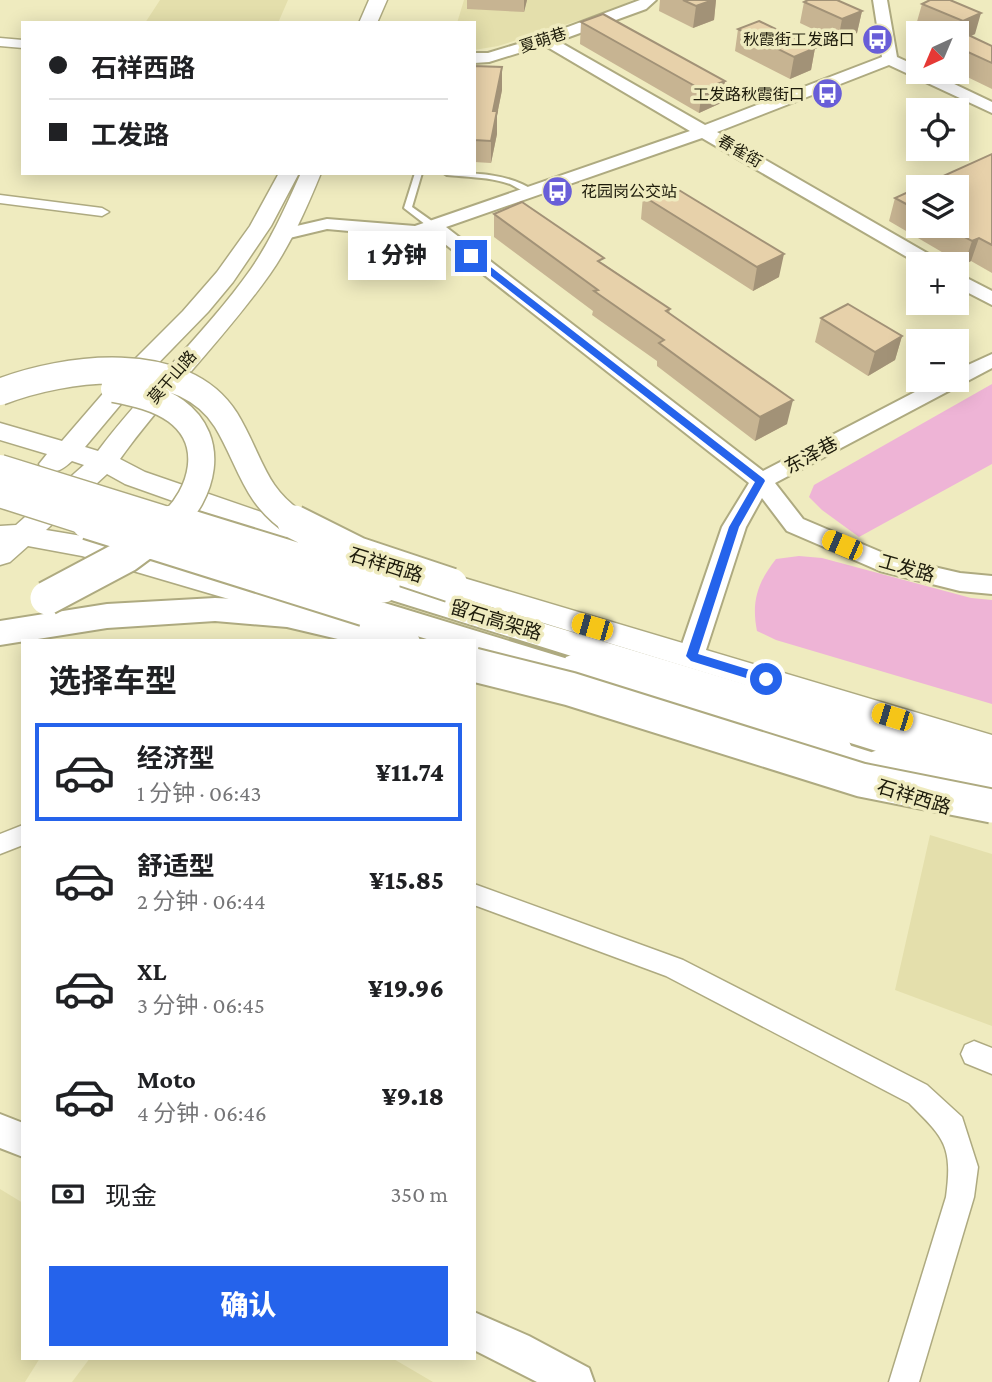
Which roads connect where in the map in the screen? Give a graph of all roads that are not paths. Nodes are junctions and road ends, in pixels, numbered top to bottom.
1 (365, 0) edge
2 (378, 0) edge
3 (649, 0) edge
4 (880, 0) edge
5 (356, 21) edge
6 (369, 21) edge
7 (545, 40) junction
8 (0, 42) edge
9 (21, 44) edge
10 (476, 58) edge
11 (890, 59) junction
12 (992, 108) edge
13 (705, 131) junction
14 (288, 175) edge
15 (310, 175) edge
16 (418, 175) edge
17 (476, 175) edge
18 (532, 192) junction
19 (0, 199) edge
20 (296, 208) junction
21 (102, 212) dead end
22 (327, 224) junction
23 (433, 226) junction
24 (281, 235) junction
25 (912, 252) edge
26 (969, 286) edge
27 (992, 299) edge
28 (992, 360) edge
29 (969, 372) edge
30 (931, 392) edge
31 (0, 394) edge
32 (0, 431) edge
33 (68, 451) junction
34 (104, 462) junction
35 (0, 468) edge
36 (761, 481) junction
37 (0, 494) edge
38 (0, 507) edge
39 (7, 541) edge
40 (992, 585) edge
41 (0, 618) edge
42 (0, 633) edge
43 (376, 639) edge
44 (402, 639) edge
45 (464, 639) edge
46 (476, 644) edge
47 (691, 656) junction
48 (476, 664) edge
49 (476, 665) edge
50 (786, 710) junction
51 (992, 748) edge
52 (992, 774) edge
53 (992, 795) edge
54 (992, 804) edge
55 (992, 822) edge
56 (21, 836) edge
57 (0, 844) edge
58 (476, 895) edge
59 (0, 1131) edge
60 (21, 1139) edge
61 (476, 1332) edge
62 (569, 1381) edge
63 (904, 1382) edge

1 - 5 main road
2 - 6 main road
3 - 7 street, 夏萌巷
4 - 11 street
7 - 10 street, 夏萌巷
7 - 13 street, 春雀街
8 - 9 street
11 - 12 street
11 - 13 street
13 - 18 street
13 - 25 street, 春雀街
14 - 33 main road, 莫干山路
15 - 20 main road, 莫干山路
16 - 23 lane
17 - 18 lane
18 - 23 street
19 - 21 street
20 - 22 street
20 - 24 main road, 莫干山路
22 - 23 street
22 - 24 street
23 - 36 street, 工发路
24 - 34 main road, 莫干山路
26 - 27 street
28 - 29 street, 东泽巷
30 - 36 street, 东泽巷
31 - 41 highway, bridge
31 - 50 highway, bridge
32 - 33 main road, 石祥西路
33 - 34 main road, 石祥西路
33 - 38 main road, 莫干山路
34 - 39 main road, 莫干山路
34 - 47 main road, 石祥西路
35 - 50 highway, 留石高架路, bridge
36 - 40 street, 工发路
36 - 47 street, 东泽巷
37 - 45 highway, 留石高架路, bridge
39 - 44 main road
42 - 43 highway
46 - 54 highway, 留石高架路, bridge
47 - 51 main road, 石祥西路
48 - 54 highway, bridge
49 - 55 main road, 石祥西路
50 - 52 highway, 留石高架路
52 - 53 main road
56 - 57 street
58 - 63 street
59 - 60 street
61 - 62 street

